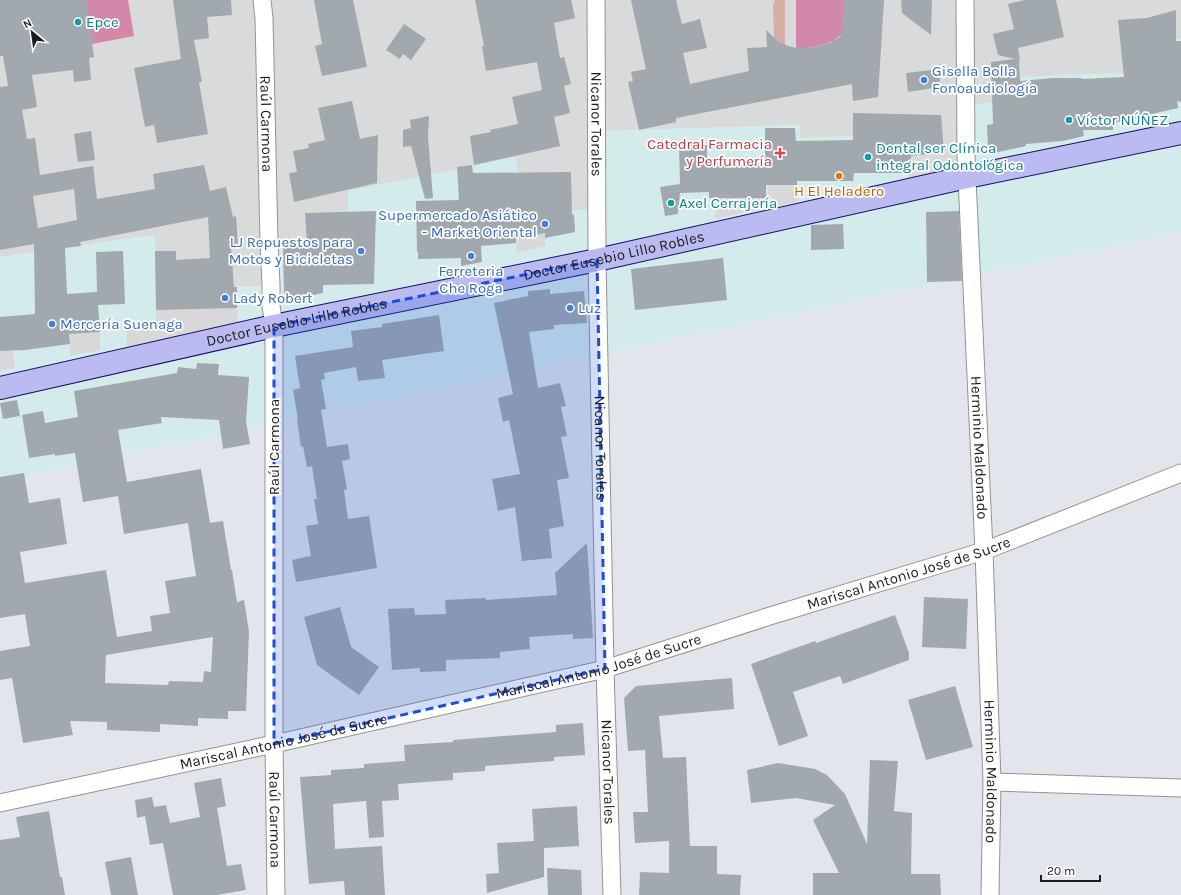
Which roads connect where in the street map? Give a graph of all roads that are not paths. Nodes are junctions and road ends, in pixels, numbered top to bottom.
1 (262, 0) edge
2 (596, 0) edge
3 (965, 0) edge
4 (1181, 133) edge
5 (967, 177) junction
6 (596, 260) junction
7 (274, 326) junction
8 (0, 388) edge
9 (1181, 473) edge
10 (984, 551) junction
11 (605, 669) junction
12 (274, 744) junction
13 (992, 782) junction
14 (1181, 788) edge
15 (0, 803) edge
16 (276, 895) edge
17 (612, 895) edge
18 (990, 895) edge

1 - 7 street, Raúl Carmona
2 - 6 street, Nicanor Torales
3 - 5 street, Herminio Maldonado
4 - 5 main road, Doctor Eusebio Lillo Robles
5 - 6 main road, Doctor Eusebio Lillo Robles
5 - 10 street, Herminio Maldonado
6 - 7 main road, Doctor Eusebio Lillo Robles
6 - 11 street, Nicanor Torales
7 - 8 main road, Doctor Eusebio Lillo Robles
7 - 12 street, Raúl Carmona
9 - 10 street, Mariscal Antonio José de Sucre
10 - 11 street, Mariscal Antonio José de Sucre
10 - 13 street, Herminio Maldonado
11 - 12 street, Mariscal Antonio José de Sucre
11 - 17 street, Nicanor Torales
12 - 15 street, Mariscal Antonio José de Sucre
12 - 16 street, Raúl Carmona
13 - 14 street
13 - 18 street, Herminio Maldonado

